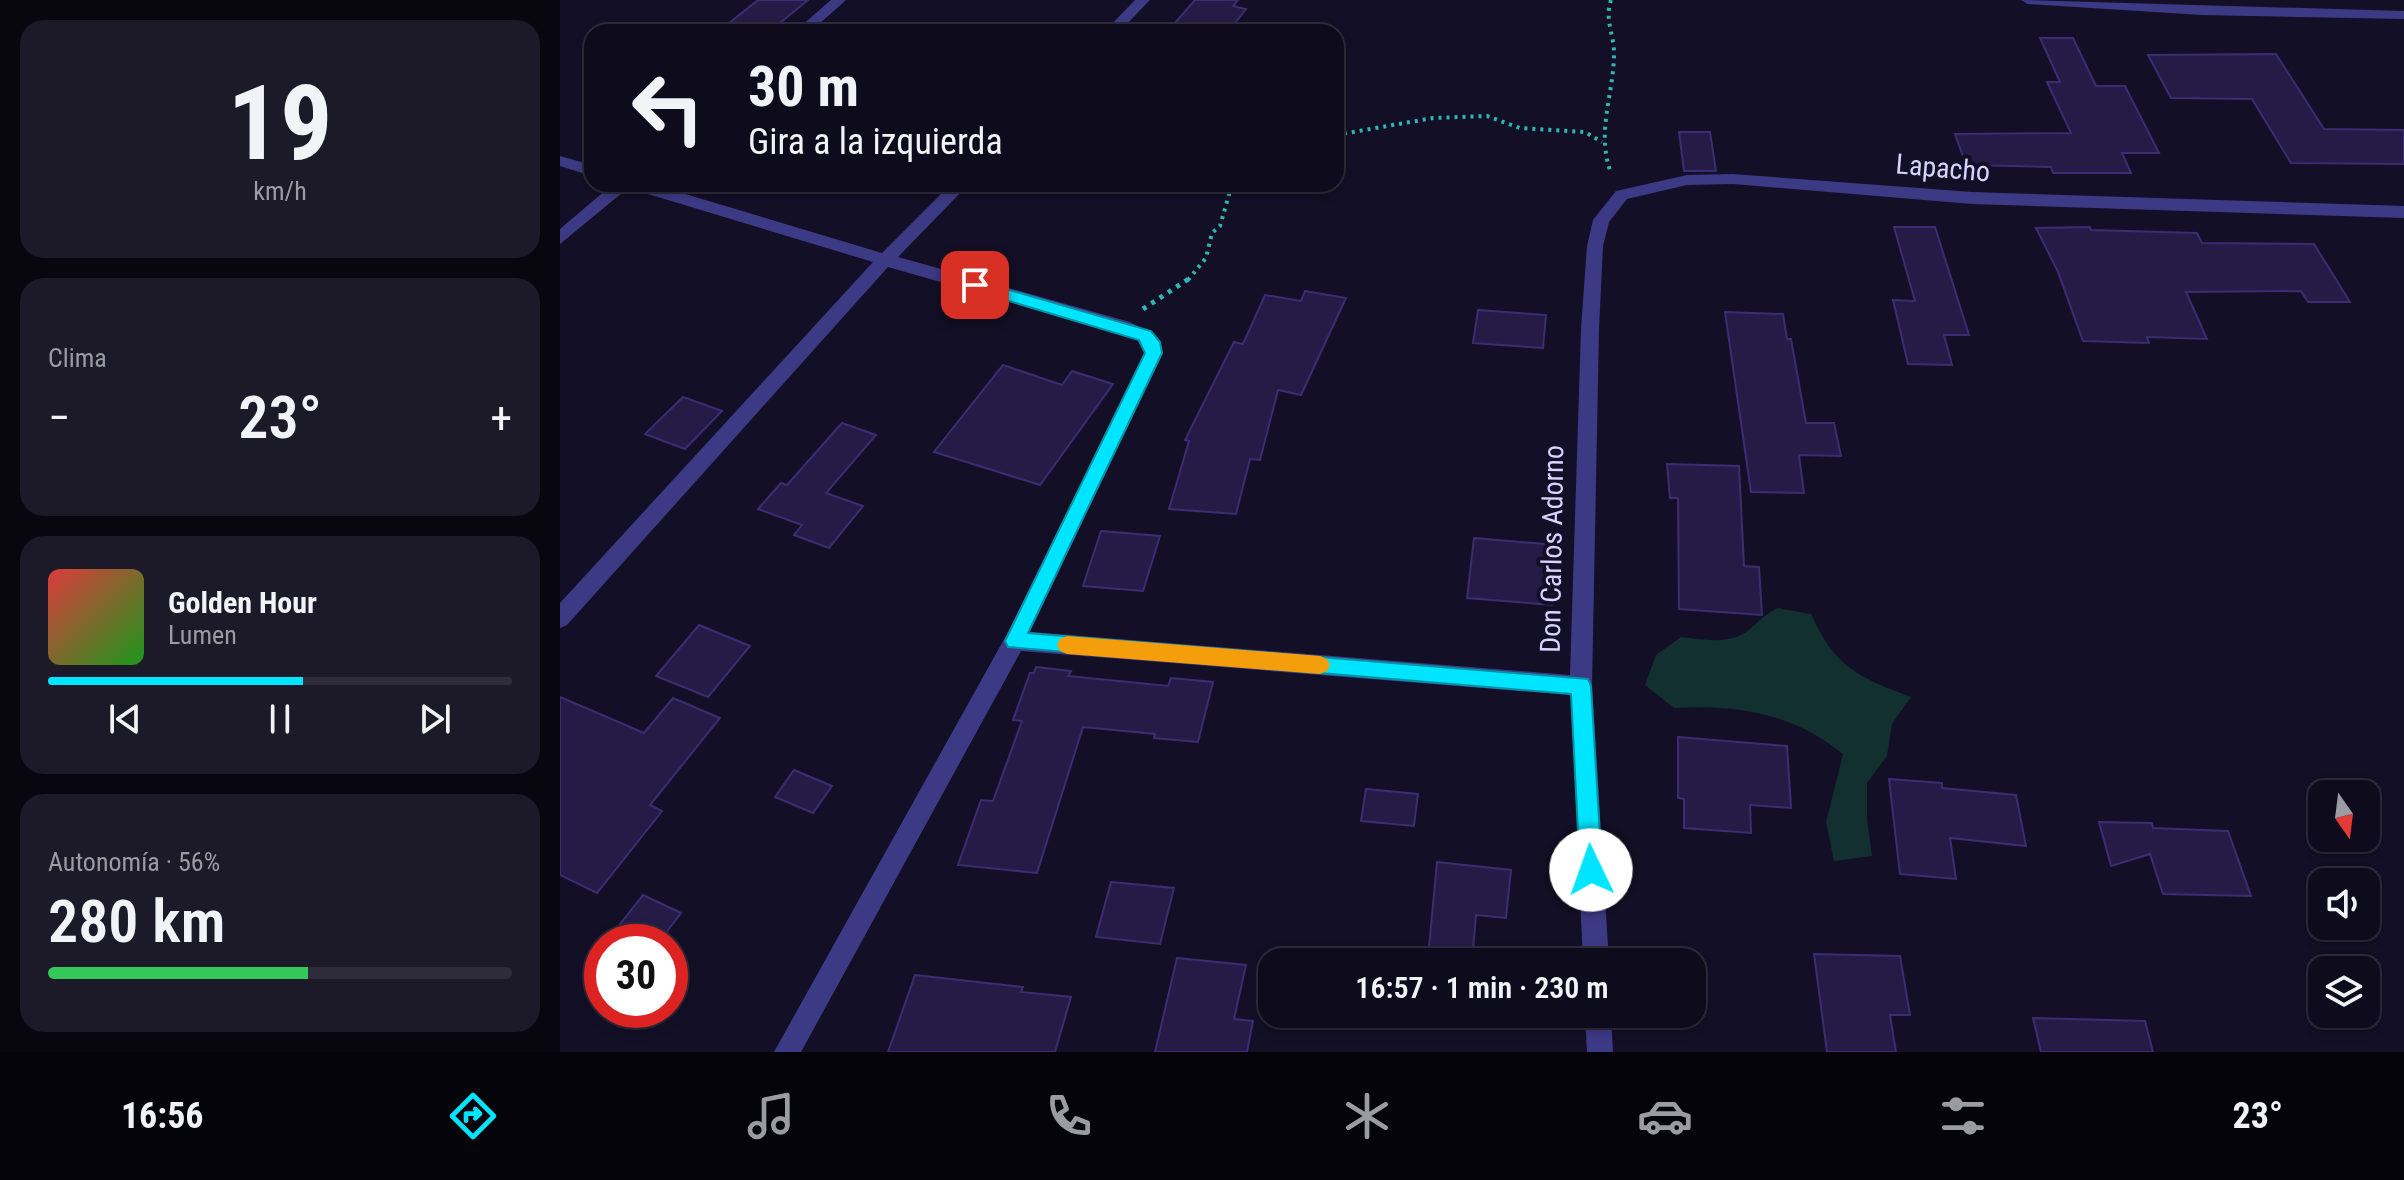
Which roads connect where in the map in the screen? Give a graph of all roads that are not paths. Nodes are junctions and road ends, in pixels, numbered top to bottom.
1 (839, 0) edge
2 (1143, 0) edge
3 (2028, 0) edge
4 (2404, 15) edge
5 (810, 24) edge
6 (1119, 24) edge
7 (560, 161) edge
8 (584, 168) edge
9 (614, 192) edge
10 (660, 192) edge
11 (953, 192) edge
12 (2404, 212) edge
13 (560, 238) edge
14 (885, 260) junction
15 (1590, 329) joint
16 (560, 618) edge
17 (1015, 641) junction
18 (1581, 686) junction
19 (1595, 948) edge
20 (1599, 1028) edge
21 (787, 1052) edge
22 (1600, 1052) edge

1 - 5 street
2 - 6 street
3 - 4 street
7 - 8 street
9 - 13 street
10 - 14 street
11 - 14 street
12 - 15 street, Lapacho
14 - 16 street
14 - 17 street
15 - 18 street, Don Carlos Adorno
17 - 18 street
17 - 21 street
18 - 19 street, Don Carlos Adorno
20 - 22 street

